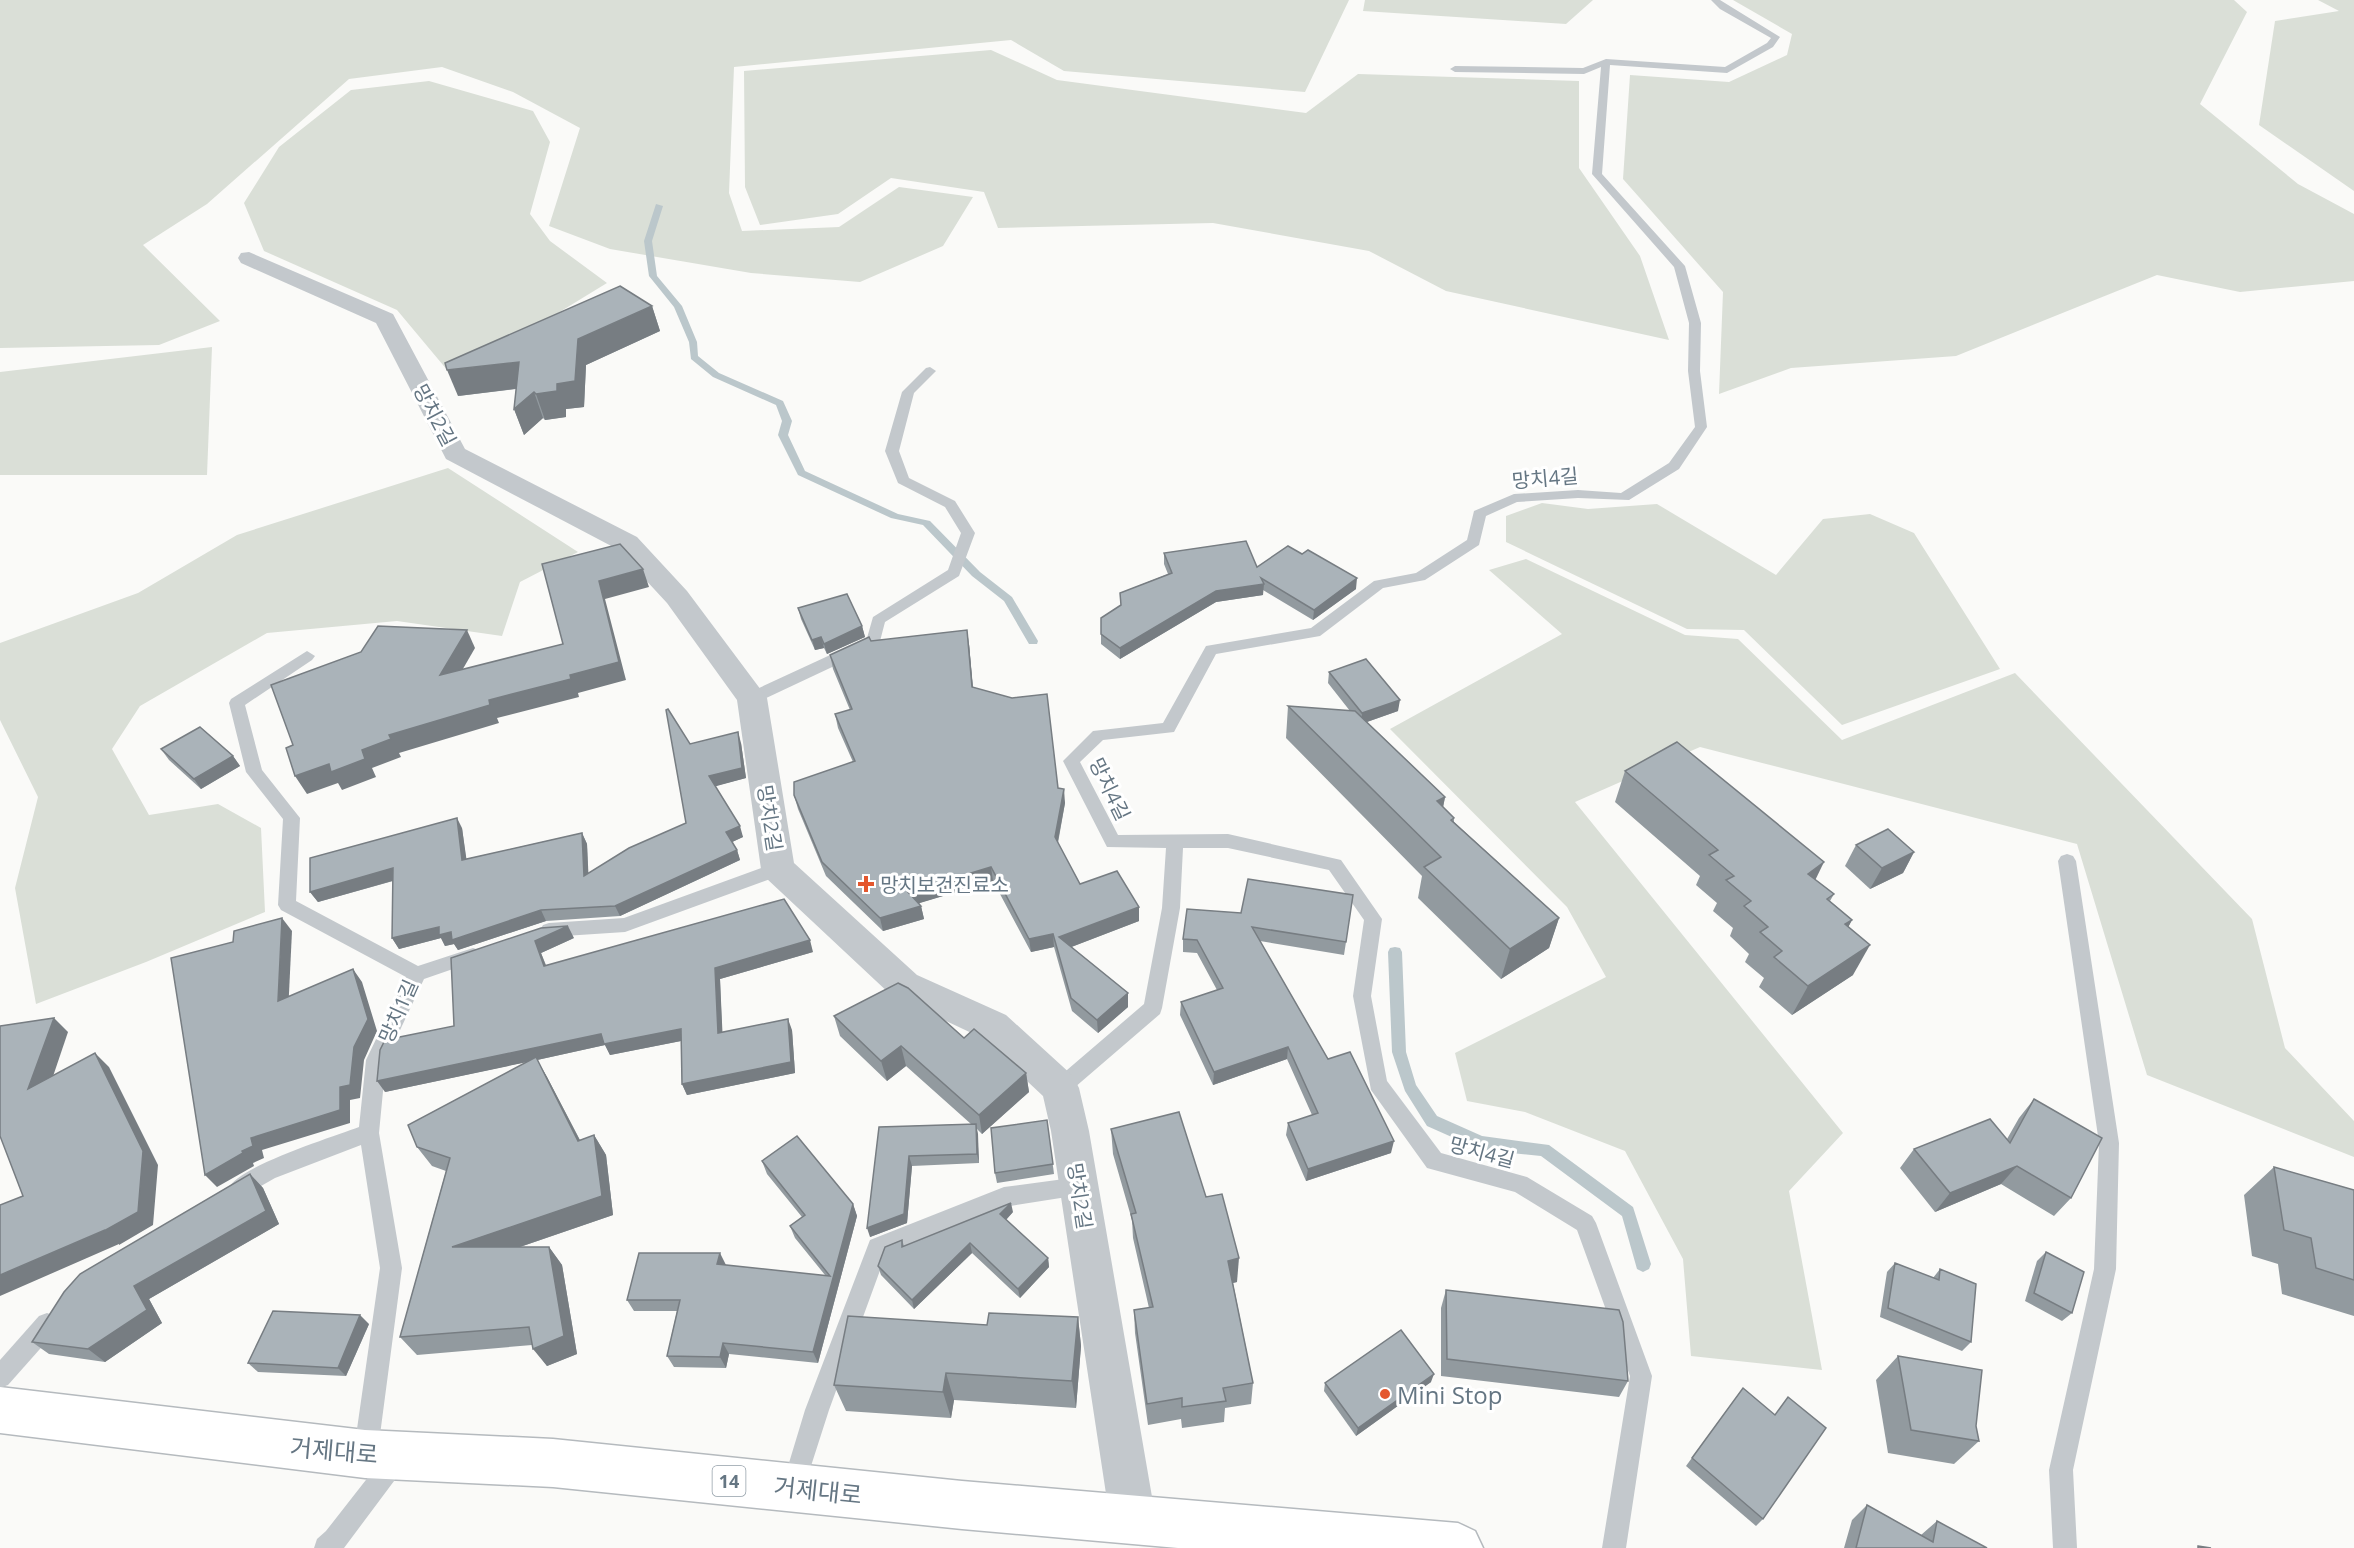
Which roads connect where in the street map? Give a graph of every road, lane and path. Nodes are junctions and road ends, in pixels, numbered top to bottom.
1 (1715, 0) edge
2 (1606, 62) junction
3 (1455, 69) dead end
4 (249, 258) dead end
5 (930, 371) dead end
6 (307, 656) dead end
7 (752, 698) junction
8 (1175, 842) junction
9 (2067, 861) dead end
10 (778, 869) junction
11 (537, 934) edge
12 (493, 949) edge
13 (417, 975) junction
14 (1060, 1088) junction
15 (369, 1133) junction
16 (1079, 1187) junction
17 (217, 1201) edge
18 (58, 1311) edge
19 (0, 1377) edge
20 (0, 1410) edge
21 (382, 1455) junction
22 (794, 1488) junction
23 (1133, 1520) junction
24 (326, 1548) edge
25 (1458, 1548) edge
26 (1614, 1548) edge
27 (2065, 1548) edge

1 - 2 lane
2 - 3 lane
2 - 8 lane, 망치4길
4 - 7 street, 망치2길
5 - 7 lane
6 - 13 lane, 망치1길
7 - 10 street, 망치2길
8 - 14 lane
8 - 26 lane, 망치4길
9 - 27 lane
10 - 11 lane
10 - 14 street, 망치2길
12 - 13 lane
13 - 15 lane, 망치1길
14 - 16 street, 망치2길
15 - 17 lane
15 - 21 lane, 망치1길
16 - 22 lane
16 - 23 street, 망치2길
18 - 19 lane
20 - 21 main road, 거제대로 / 14
21 - 22 main road, 거제대로 / 14
21 - 24 lane
22 - 23 main road, 거제대로 / 14
23 - 25 main road, 거제대로 / 14

